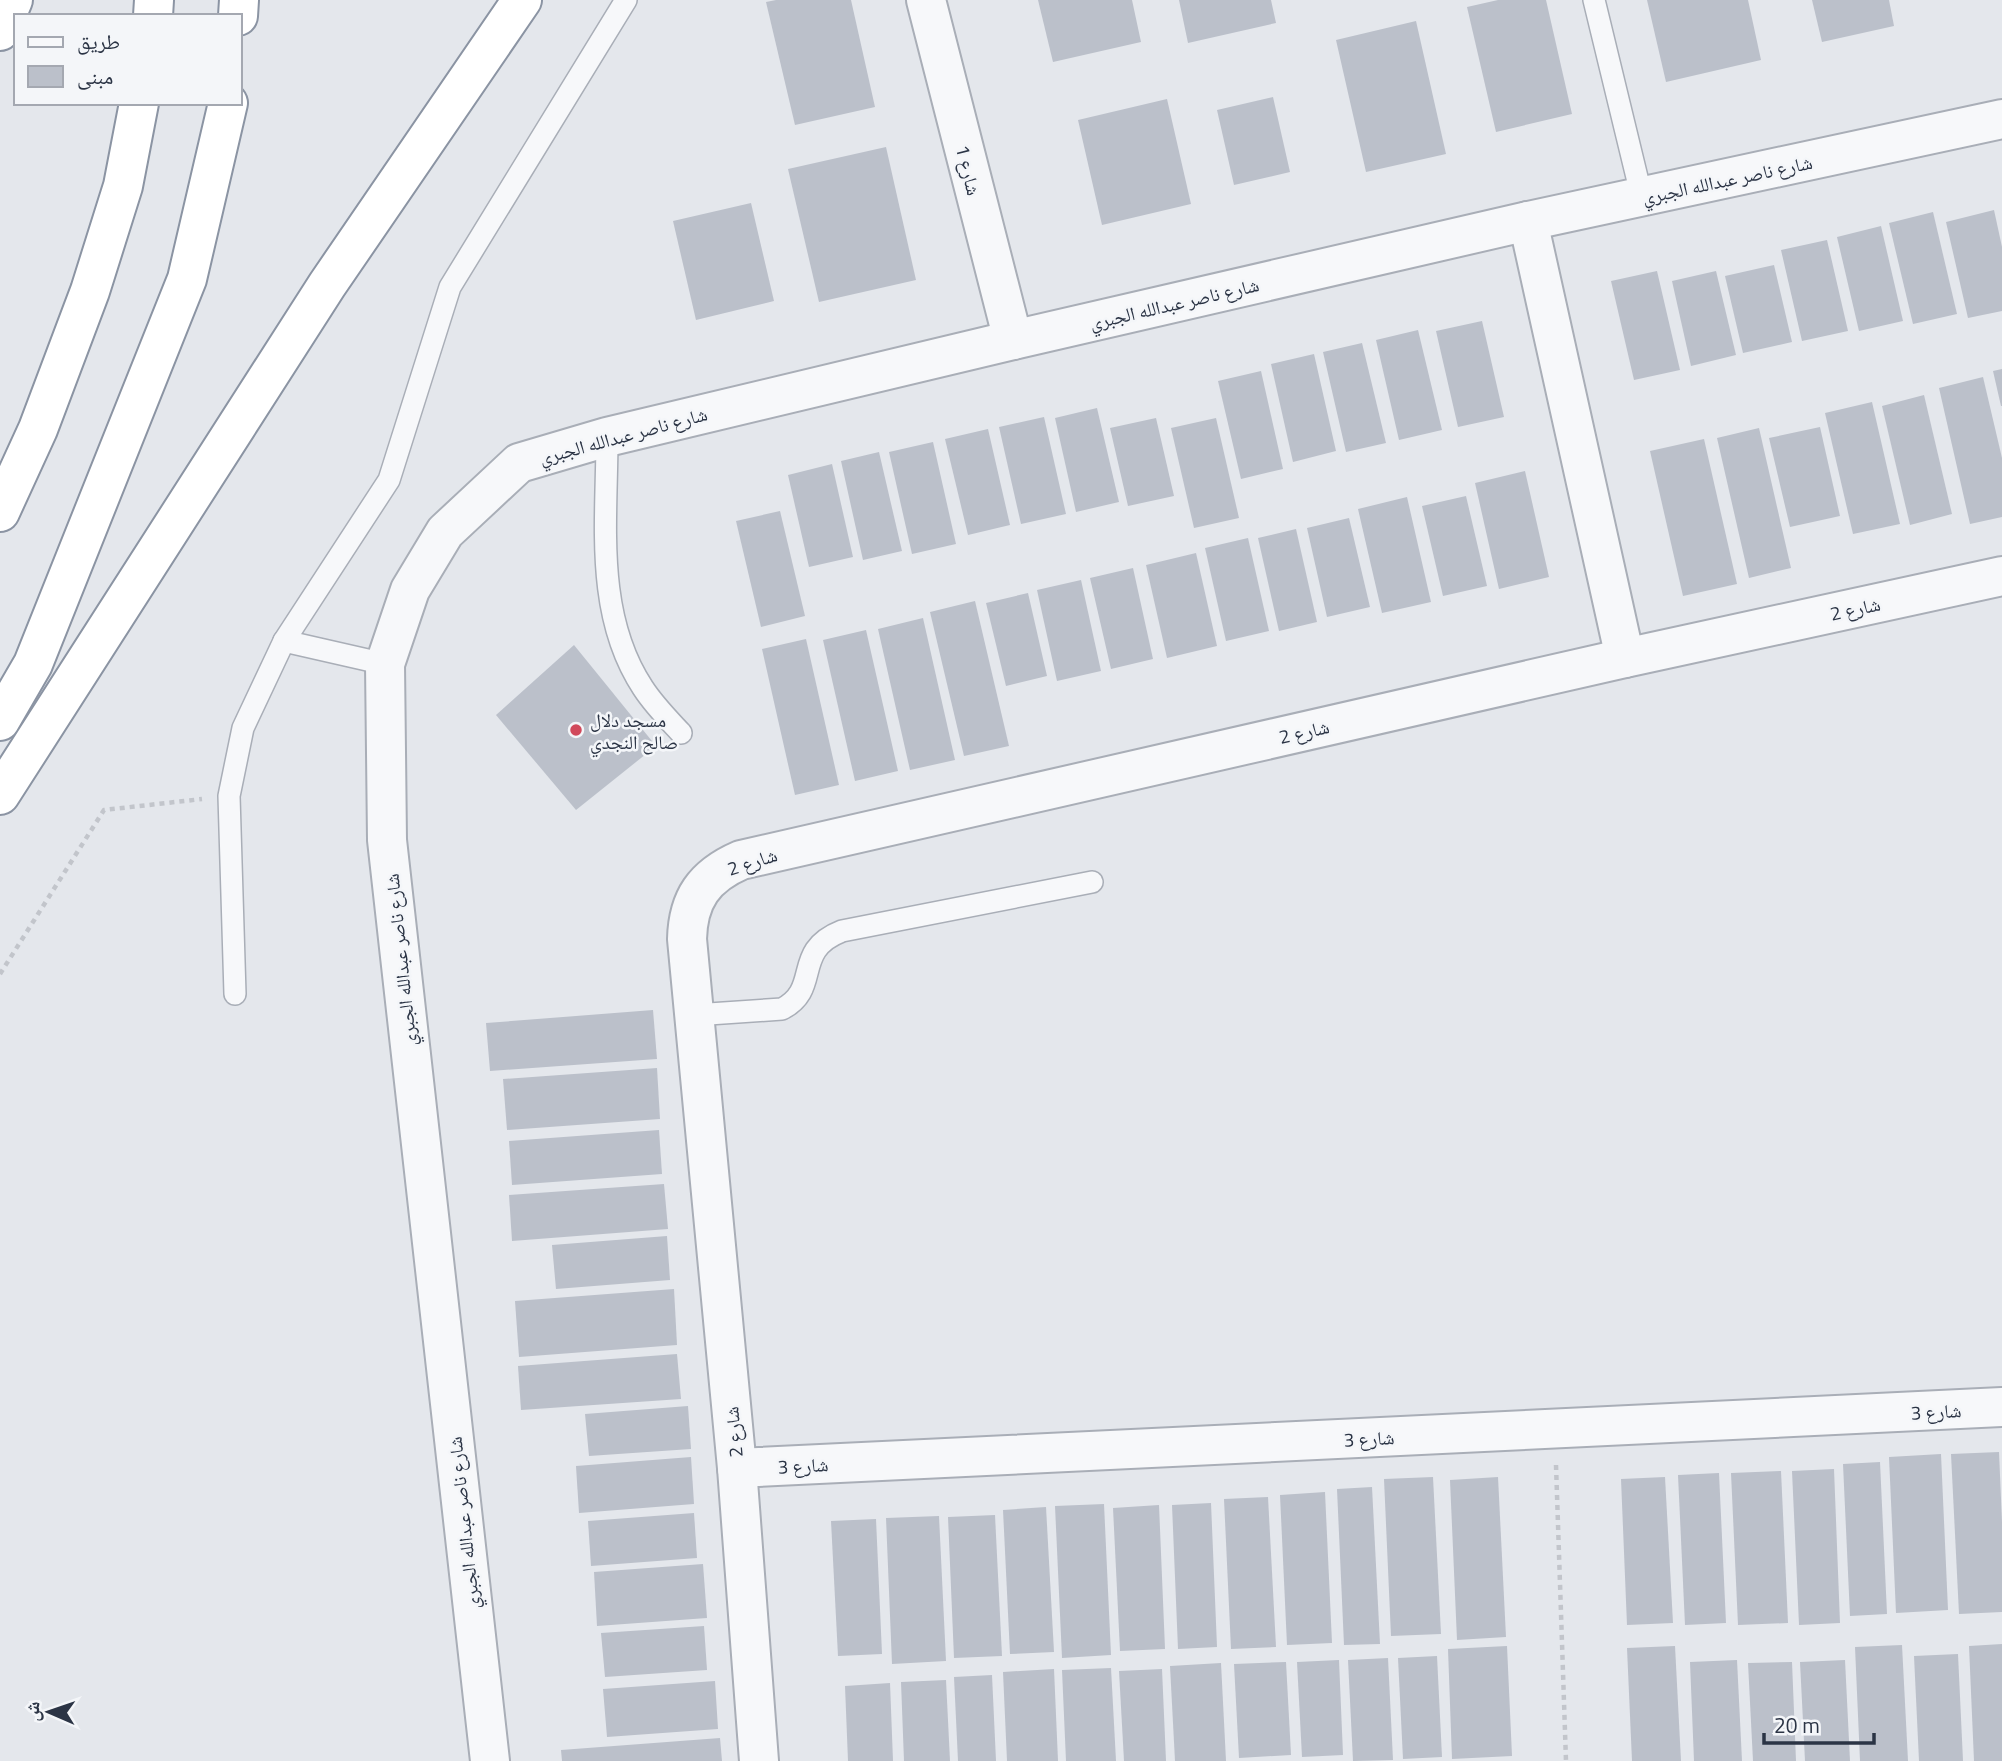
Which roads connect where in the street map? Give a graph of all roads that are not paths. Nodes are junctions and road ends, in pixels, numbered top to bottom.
1 (13, 0) edge
2 (522, 0) edge
3 (626, 0) edge
4 (926, 0) edge
5 (1594, 0) edge
6 (0, 31) edge
7 (139, 105) edge
8 (228, 105) edge
9 (2002, 119) edge
10 (1642, 198) junction
11 (1528, 222) junction
12 (1013, 340) junction
13 (607, 436) junction
14 (0, 512) edge
15 (2002, 576) edge
16 (284, 641) junction
17 (1625, 658) junction
18 (385, 664) junction
19 (0, 721) edge
20 (681, 733) dead end
21 (0, 795) edge
22 (1091, 882) dead end
23 (235, 994) dead end
24 (694, 1015) junction
25 (2002, 1407) edge
26 (737, 1468) junction
27 (490, 1761) edge
28 (759, 1761) edge

1 - 6 highway
2 - 21 highway
3 - 16 lane
4 - 12 street, شارع 1
5 - 10 lane
7 - 14 highway
8 - 19 highway
9 - 10 street, شارع ناصر عبدالله الجبري
10 - 11 street, شارع ناصر عبدالله الجبري
11 - 12 street, شارع ناصر عبدالله الجبري
11 - 17 street
12 - 13 street, شارع ناصر عبدالله الجبري
13 - 18 street, شارع ناصر عبدالله الجبري
13 - 20 lane
15 - 17 street, شارع 2
16 - 18 lane
16 - 23 lane
17 - 24 street, شارع 2
18 - 27 street, شارع ناصر عبدالله الجبري
22 - 24 lane
24 - 26 street, شارع 2
25 - 26 street, شارع 3
26 - 28 street, شارع 2

